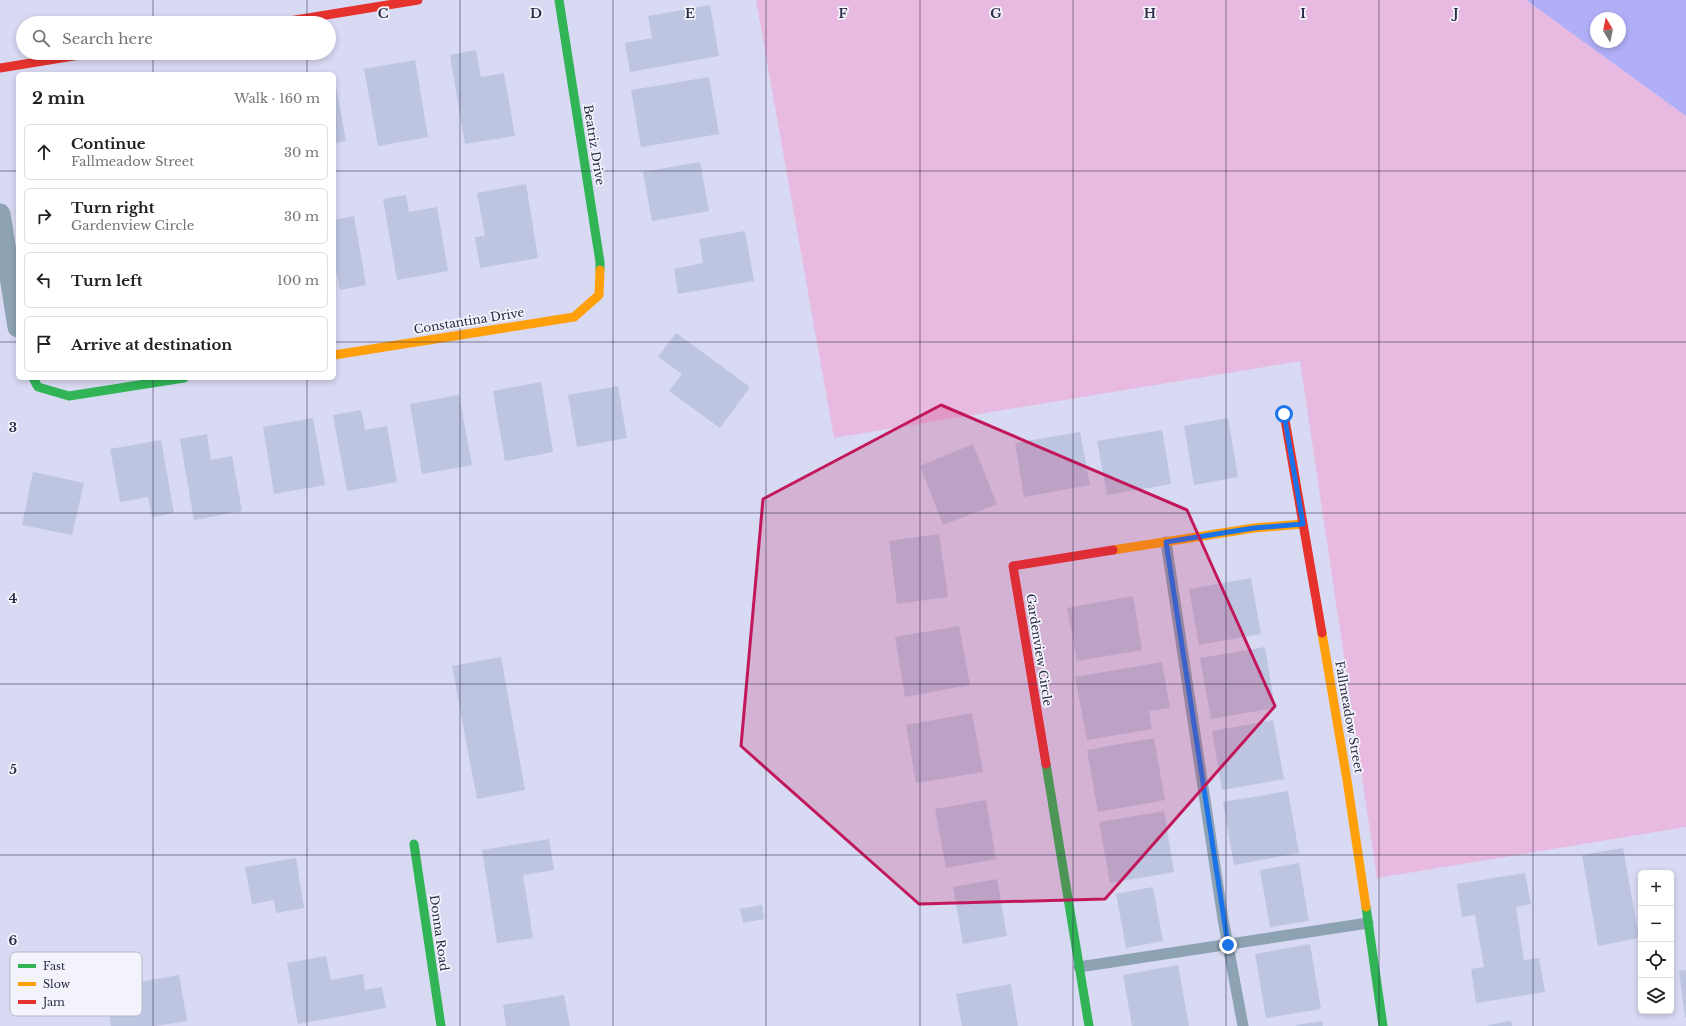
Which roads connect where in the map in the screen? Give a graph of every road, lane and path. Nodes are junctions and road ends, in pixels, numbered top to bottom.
1 (418, 0) edge
2 (559, 0) edge
3 (320, 16) edge
4 (49, 60) edge
5 (0, 68) edge
6 (0, 214) edge
7 (599, 295) joint
8 (16, 314) edge
9 (336, 355) edge
10 (33, 380) edge
11 (171, 380) edge
12 (1284, 414) dead end
13 (1303, 524) junction
14 (1166, 542) junction
15 (414, 844) dead end
16 (1368, 923) junction
17 (1228, 945) junction
18 (1079, 967) junction
19 (441, 1026) edge
20 (1089, 1026) edge
21 (1243, 1026) edge
22 (1383, 1026) edge

1 - 3 street
2 - 7 street, Beatriz Drive
4 - 5 street
6 - 8 street
7 - 9 street, Constantina Drive
10 - 11 street
12 - 13 street, Fallmeadow Street
13 - 14 street, Gardenview Circle
13 - 16 street, Fallmeadow Street
14 - 17 lane
14 - 18 street, Gardenview Circle
15 - 19 street, Donna Road
16 - 17 lane
16 - 22 street, Fallmeadow Street
17 - 18 lane
17 - 21 lane
18 - 20 street, Gardenview Circle

